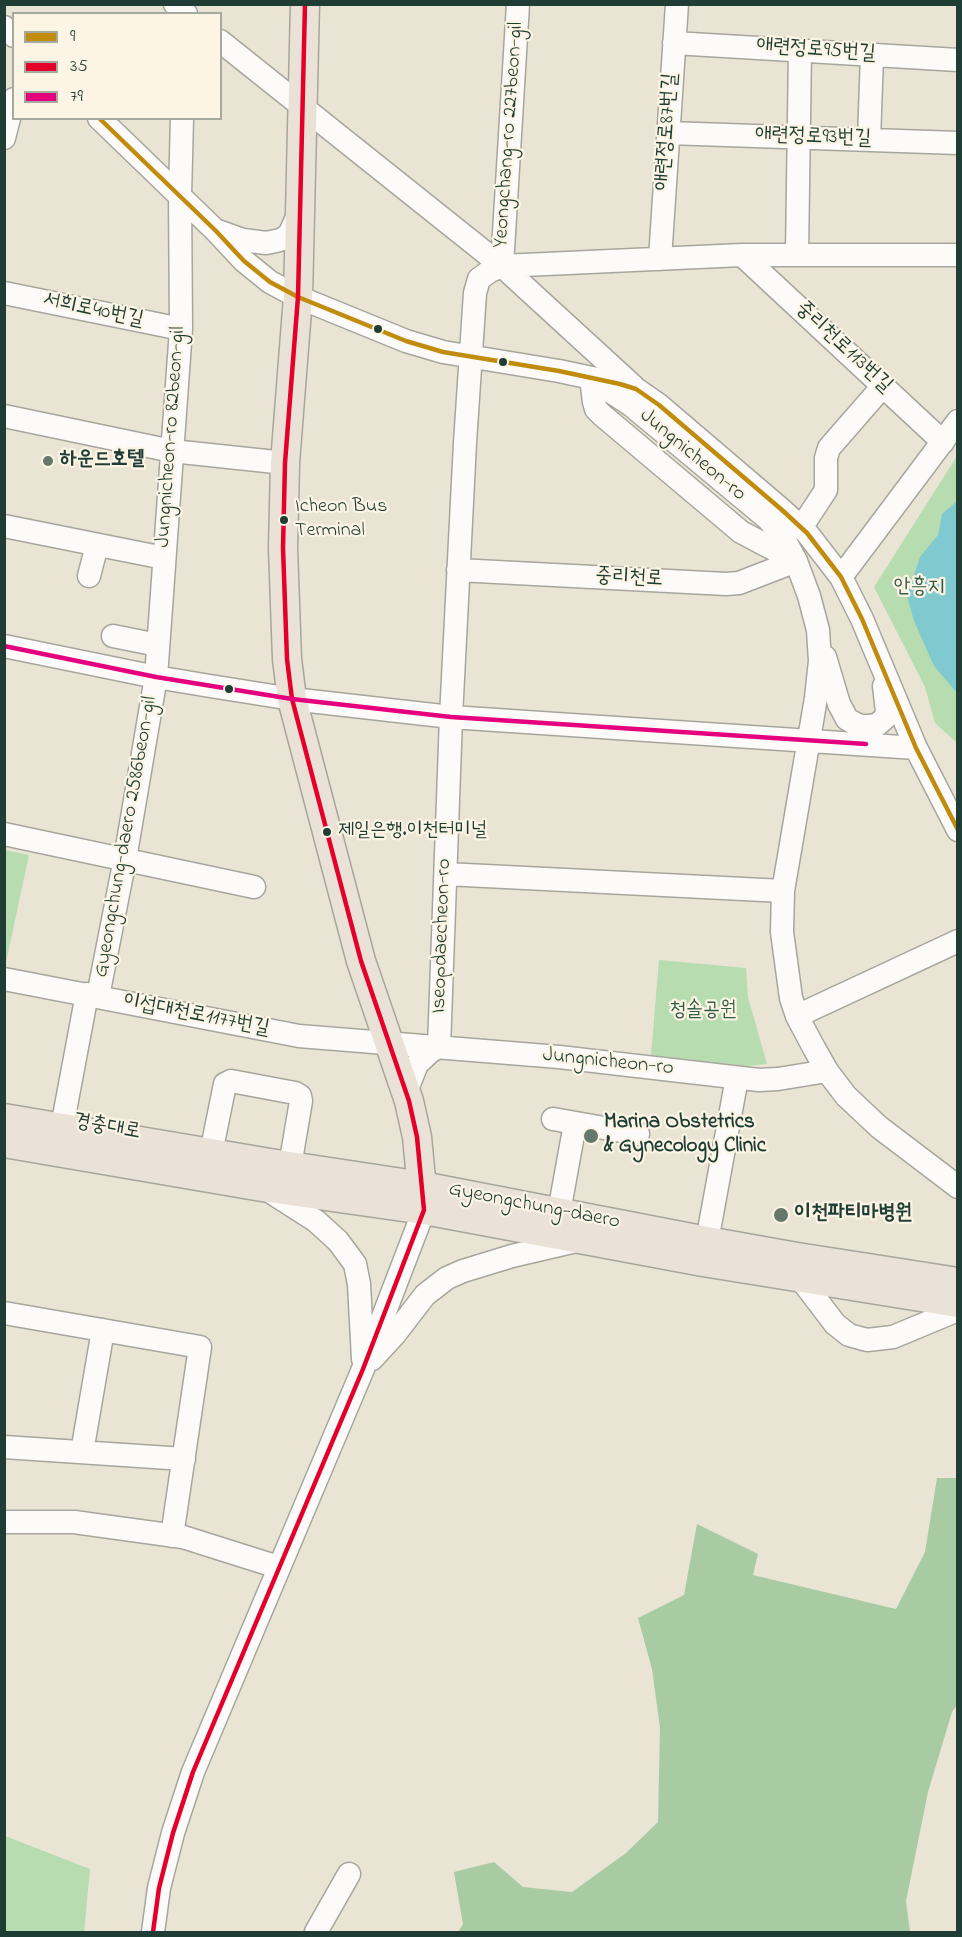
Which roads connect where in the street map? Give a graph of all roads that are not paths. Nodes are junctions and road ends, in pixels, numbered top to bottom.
1 (305, 4) edge
2 (518, 4) edge
3 (677, 4) edge
4 (222, 43) edge
5 (674, 43) junction
6 (800, 50) junction
7 (872, 55) junction
8 (957, 60) edge
9 (12, 107) edge
10 (303, 107) junction
11 (101, 120) edge
12 (182, 120) edge
13 (668, 133) junction
14 (4, 138) edge
15 (798, 138) junction
16 (869, 140) junction
17 (957, 143) edge
18 (180, 196) junction
19 (301, 208) junction
20 (216, 231) junction
21 (796, 254) junction
22 (742, 255) junction
23 (957, 255) edge
24 (660, 259) junction
25 (502, 266) junction
26 (4, 292) edge
27 (298, 297) junction
28 (180, 329) junction
29 (470, 356) junction
30 (591, 378) junction
31 (883, 386) junction
32 (636, 389) junction
33 (4, 416) edge
34 (957, 421) edge
35 (943, 442) junction
36 (172, 451) junction
37 (285, 464) junction
38 (4, 526) edge
39 (801, 528) junction
40 (97, 545) junction
41 (164, 558) junction
42 (796, 561) junction
43 (458, 570) junction
44 (89, 576) dead end
45 (841, 577) junction
46 (818, 630) junction
47 (113, 636) dead end
48 (158, 645) junction
49 (4, 646) edge
50 (881, 666) junction
51 (156, 677) junction
52 (292, 699) junction
53 (451, 717) junction
54 (808, 740) junction
55 (916, 748) junction
56 (957, 830) edge
57 (4, 834) edge
58 (125, 859) junction
59 (446, 874) junction
60 (254, 886) dead end
61 (783, 891) junction
62 (957, 941) edge
63 (4, 979) edge
64 (92, 995) junction
65 (796, 1016) junction
66 (389, 1043) junction
67 (439, 1047) junction
68 (827, 1071) junction
69 (737, 1078) junction
70 (406, 1092) junction
71 (4, 1110) edge
72 (4, 1118) edge
73 (553, 1119) dead end
74 (63, 1124) junction
75 (575, 1124) junction
76 (638, 1134) dead end
77 (4, 1143) edge
78 (209, 1153) junction
79 (290, 1166) junction
80 (953, 1179) edge
81 (262, 1187) junction
82 (423, 1198) junction
83 (560, 1212) junction
84 (583, 1239) junction
85 (707, 1241) junction
86 (800, 1278) junction
87 (957, 1282) edge
88 (957, 1303) edge
89 (957, 1310) edge
90 (4, 1313) edge
91 (103, 1330) junction
92 (363, 1369) junction
93 (4, 1447) edge
94 (82, 1452) junction
95 (184, 1459) junction
96 (4, 1522) edge
97 (172, 1536) junction
98 (278, 1568) junction
99 (349, 1874) dead end
100 (153, 1932) edge
101 (316, 1932) edge

1 - 10 main road
2 - 25 street, Yeongchang-ro 227beon-gil
3 - 5 street, 애련정로87번길
4 - 10 street
5 - 6 street, 애련정로95번길
5 - 13 street, 애련정로87번길
6 - 7 street, 애련정로95번길
6 - 15 street
7 - 8 street, 애련정로95번길
7 - 16 street
9 - 14 street
10 - 19 main road
10 - 25 street
11 - 18 street, Jungnicheon-ro
12 - 18 street, Jungnicheon-ro 82beon-gil
13 - 15 street, 애련정로93번길
13 - 24 street, 애련정로87번길
15 - 16 street, 애련정로93번길
15 - 21 street
16 - 17 street, 애련정로93번길
18 - 20 street, Jungnicheon-ro
18 - 28 street, Jungnicheon-ro 82beon-gil
19 - 20 street
19 - 27 main road
20 - 27 street, Jungnicheon-ro
21 - 22 street
21 - 23 street
22 - 24 street
22 - 31 street, 중리천로113번길
24 - 25 street
25 - 29 street
25 - 32 street
26 - 28 street, 서희로40번길
27 - 29 street, Jungnicheon-ro
27 - 37 main road
28 - 36 street, Jungnicheon-ro 82beon-gil
29 - 30 street, Jungnicheon-ro
29 - 43 street
30 - 32 street
30 - 42 street, Jungnicheon-ro
31 - 35 street, 중리천로113번길
31 - 39 street
32 - 39 street
33 - 36 street
34 - 35 street
35 - 45 street
36 - 37 street
36 - 41 street, Jungnicheon-ro 82beon-gil
37 - 52 main road
38 - 40 street
39 - 45 street
40 - 41 street
40 - 44 street
41 - 48 street, Jungnicheon-ro 82beon-gil
42 - 43 street, 중리천로
42 - 46 street, Jungnicheon-ro
43 - 53 street
45 - 50 street
46 - 50 street
46 - 54 street, Jungnicheon-ro
47 - 48 street
48 - 51 street, Jungnicheon-ro 82beon-gil
49 - 51 street
50 - 55 street
51 - 52 street
51 - 58 street, Gyeongchung-daero 2586beon-gil
52 - 53 street
52 - 66 main road
53 - 54 street
53 - 59 street, Iseopdaecheon-ro
54 - 55 street
54 - 61 street, Jungnicheon-ro
55 - 56 street
57 - 58 street
58 - 60 street
58 - 64 street, Gyeongchung-daero 2586beon-gil
59 - 61 street
59 - 67 street, Iseopdaecheon-ro
61 - 65 street, Jungnicheon-ro
62 - 65 street
63 - 64 street, 이섭대천로1177번길
64 - 66 street, 이섭대천로1177번길
64 - 74 street, Gyeongchung-daero 2586beon-gil
65 - 68 street, Jungnicheon-ro
66 - 67 street, Jungnicheon-ro
66 - 70 main road
67 - 69 street, Jungnicheon-ro
67 - 70 street
68 - 69 street, Jungnicheon-ro
68 - 80 street, Jungnicheon-ro
69 - 85 street
70 - 82 main road
71 - 74 street, 경충대로
72 - 74 main road, Gyeongchung-daero
73 - 75 street
74 - 78 main road, Gyeongchung-daero
75 - 76 street
75 - 83 street
77 - 81 main road, Gyeongchung-daero
78 - 79 main road, Gyeongchung-daero
78 - 79 street
79 - 82 main road, Gyeongchung-daero
81 - 82 main road, Gyeongchung-daero
81 - 92 street
82 - 83 main road, Gyeongchung-daero
82 - 84 main road, Gyeongchung-daero
82 - 92 street
83 - 85 main road, Gyeongchung-daero
84 - 86 main road, Gyeongchung-daero
84 - 92 street
85 - 87 main road, Gyeongchung-daero
86 - 88 main road, Gyeongchung-daero
86 - 89 street
90 - 91 street
91 - 94 street
91 - 95 street
92 - 98 street
93 - 94 street
94 - 95 street
95 - 97 street
96 - 97 street
97 - 98 street
98 - 100 street
99 - 101 street

